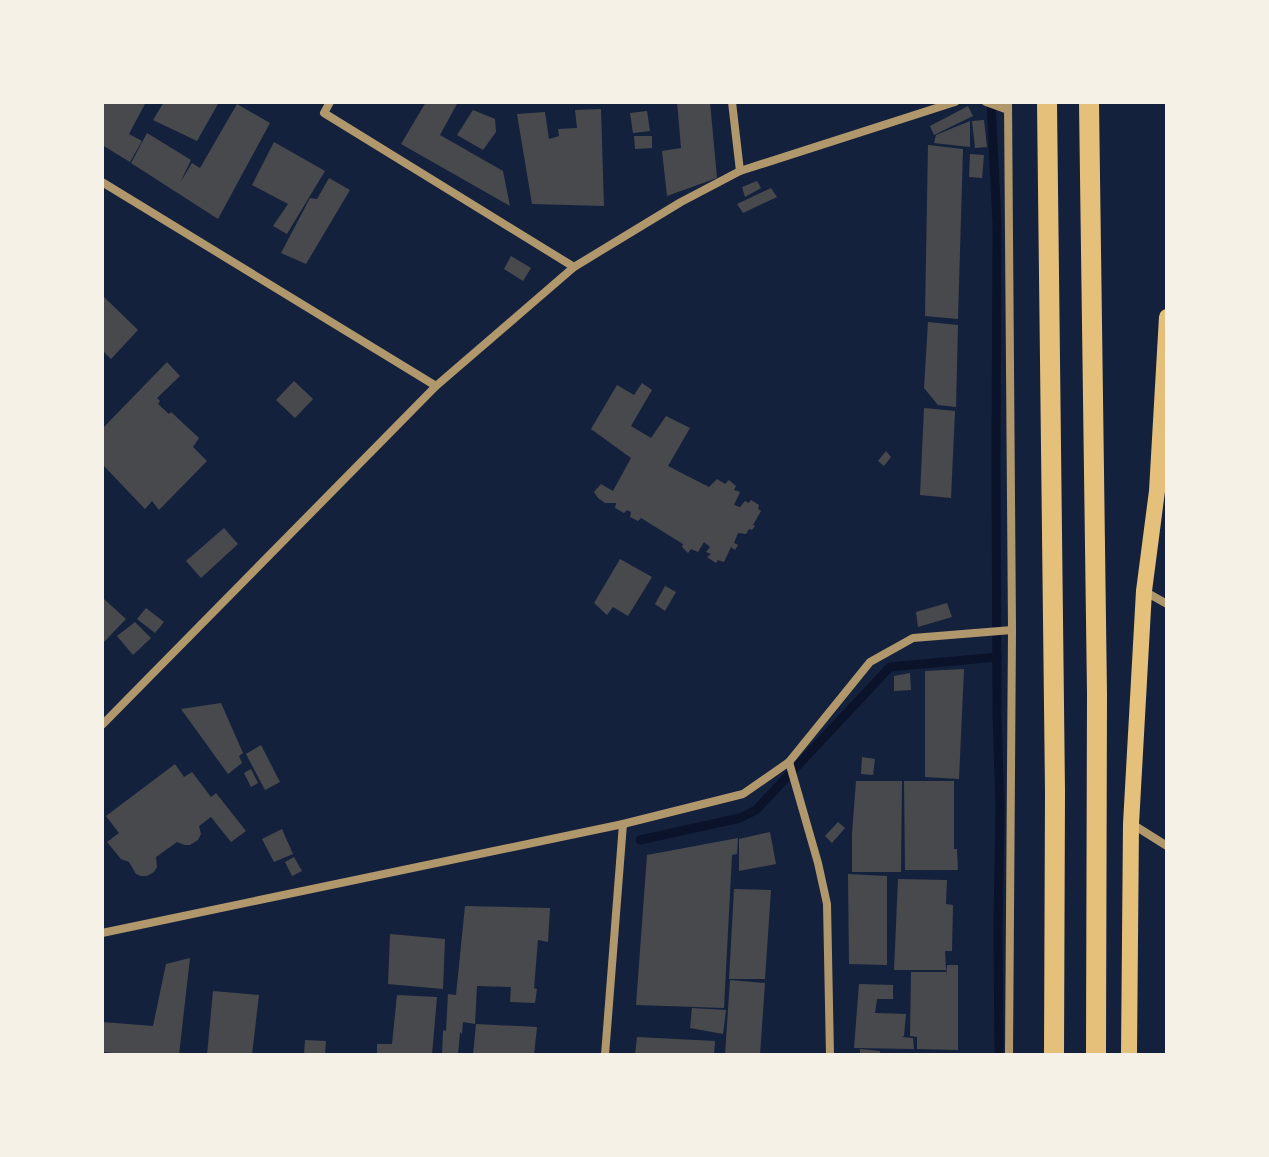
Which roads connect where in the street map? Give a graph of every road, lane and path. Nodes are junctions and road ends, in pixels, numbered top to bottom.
1 (330, 102) edge
2 (732, 102) edge
3 (955, 102) edge
4 (986, 102) edge
5 (1047, 102) edge
6 (1089, 102) edge
7 (1008, 106) edge
8 (740, 171) junction
9 (102, 182) edge
10 (574, 267) junction
11 (1167, 317) edge
12 (436, 386) junction
13 (1162, 491) edge
14 (1144, 591) junction
15 (1167, 604) edge
16 (1012, 630) junction
17 (102, 725) edge
18 (789, 762) junction
19 (623, 824) junction
20 (1131, 824) junction
21 (1167, 846) edge
22 (102, 933) edge
23 (605, 1055) edge
24 (830, 1055) edge
25 (1009, 1055) edge
26 (1054, 1055) edge
27 (1096, 1055) edge
28 (1129, 1055) edge

1 - 10 street
2 - 8 street
3 - 8 street
4 - 7 street
5 - 26 highway
6 - 27 highway
7 - 16 street
8 - 10 street
9 - 12 street
10 - 12 street
11 - 13 main road
12 - 17 street
13 - 14 main road
14 - 15 street
14 - 20 main road
16 - 18 street
16 - 25 street
18 - 19 street
18 - 24 street
19 - 22 street
19 - 23 street
20 - 21 street
20 - 28 main road

